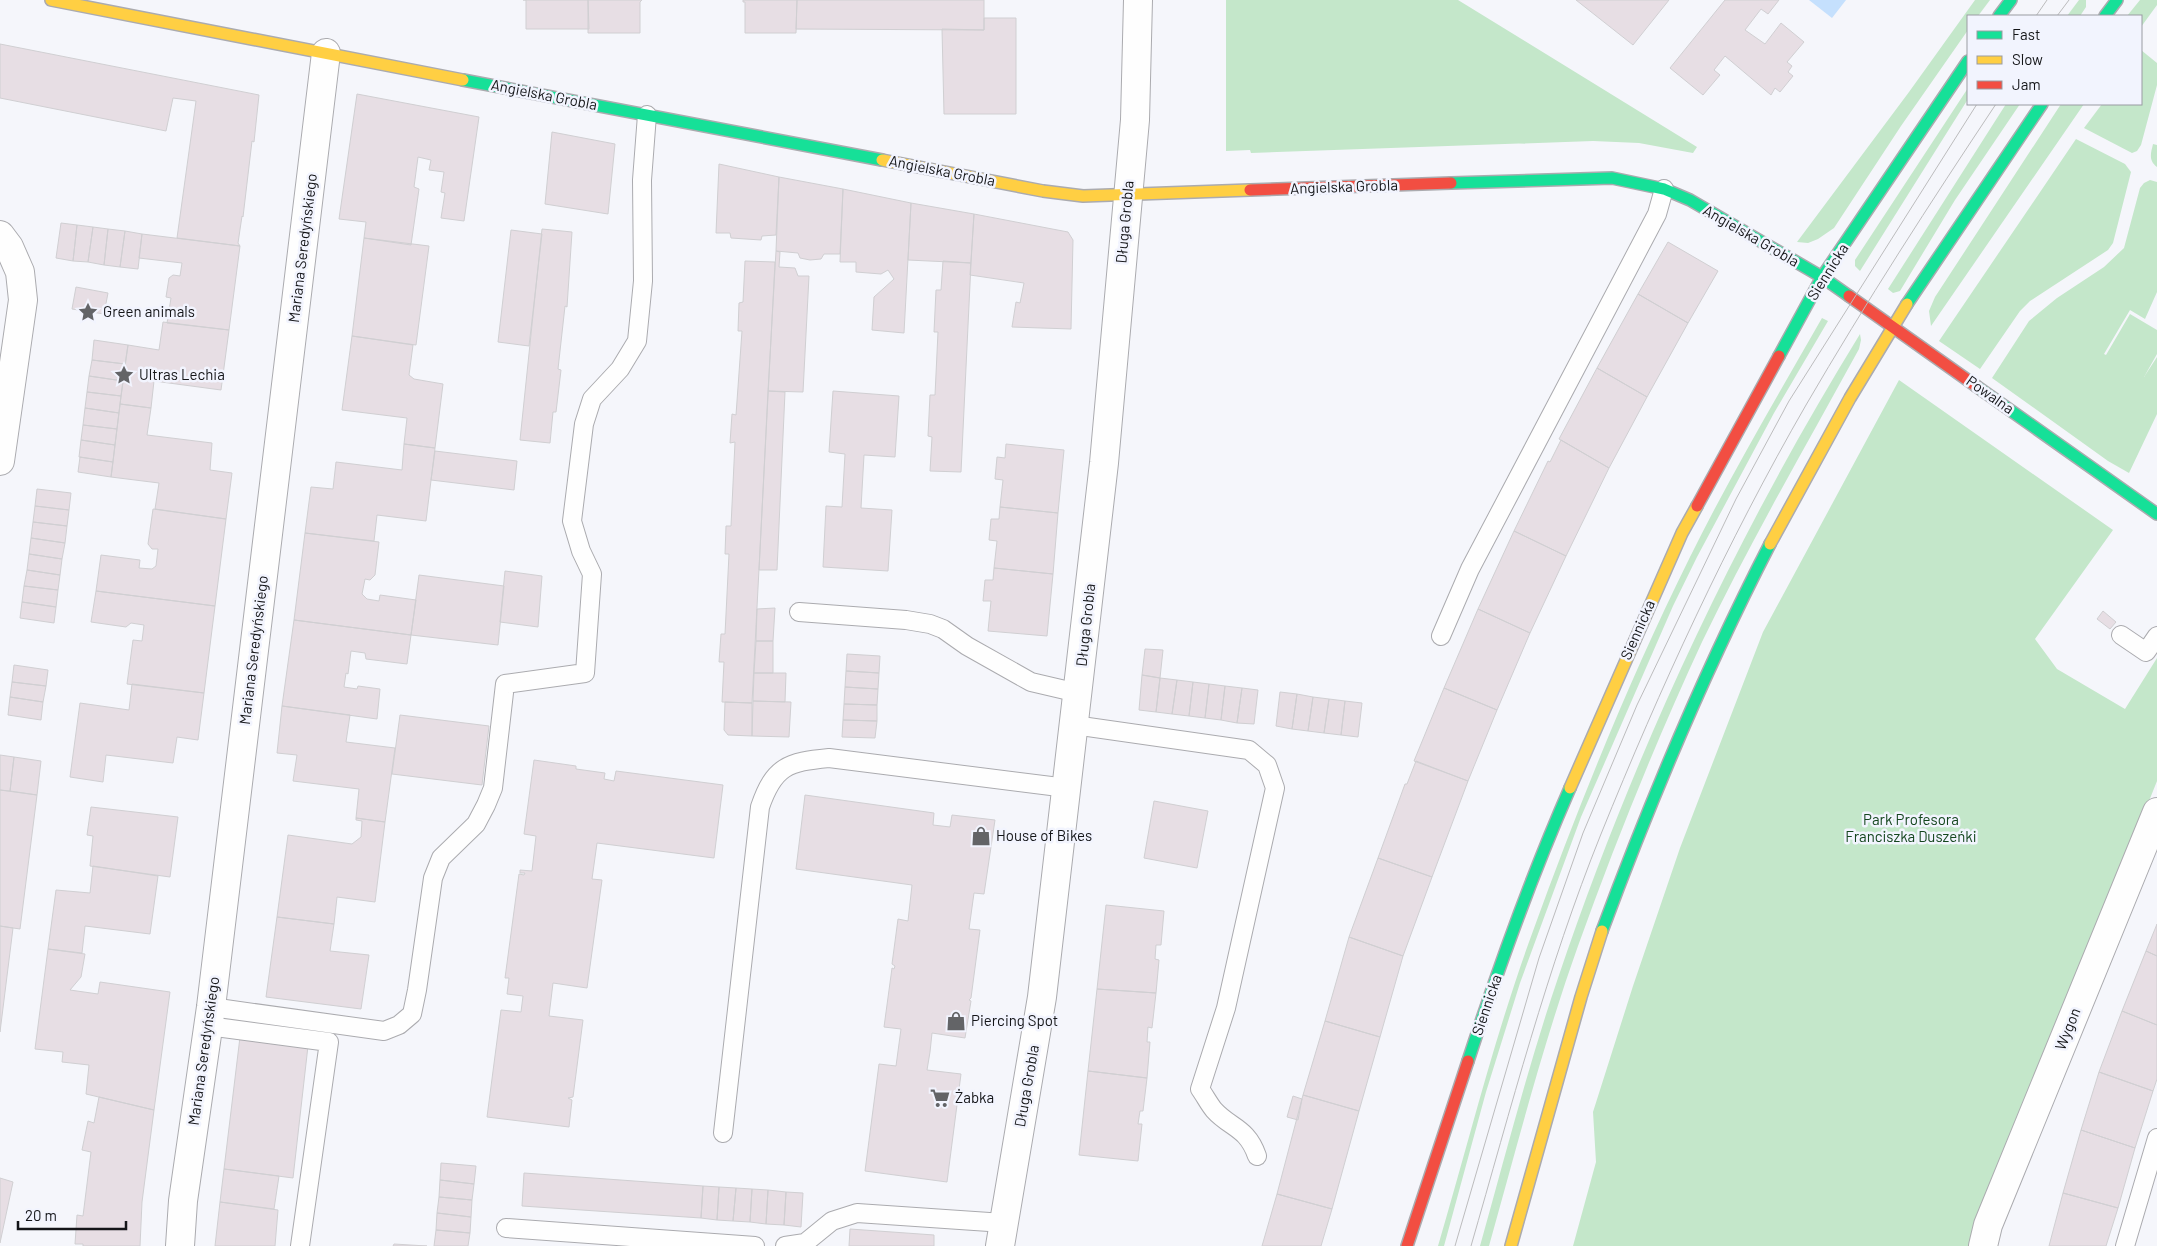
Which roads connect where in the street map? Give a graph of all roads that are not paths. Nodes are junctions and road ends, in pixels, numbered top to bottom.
1 (51, 0) edge
2 (1138, 0) edge
3 (2011, 0) edge
4 (2117, 0) edge
5 (2000, 15) edge
6 (2107, 15) edge
7 (326, 53) junction
8 (1967, 62) edge
9 (2041, 105) edge
10 (647, 115) junction
11 (1664, 189) junction
12 (1128, 194) junction
13 (0, 235) edge
14 (1822, 277) junction
15 (1893, 327) junction
16 (0, 461) edge
17 (2157, 514) edge
18 (799, 612) dead end
19 (2121, 635) dead end
20 (1441, 636) dead end
21 (2157, 636) edge
22 (1078, 692) junction
23 (1074, 725) junction
24 (1067, 788) junction
25 (2157, 812) edge
26 (210, 1016) junction
27 (723, 1133) dead end
28 (2157, 1138) edge
29 (1257, 1156) dead end
30 (506, 1228) dead end
31 (1002, 1234) edge
32 (180, 1246) edge
33 (300, 1246) edge
34 (755, 1246) edge
35 (785, 1246) edge
36 (1407, 1246) edge
37 (1511, 1246) edge
38 (1983, 1246) edge
39 (2125, 1246) edge

1 - 7 street, Angielska Grobla
2 - 12 street, Długa Grobla
3 - 5 street
4 - 6 street
7 - 10 street, Angielska Grobla
7 - 26 street, Mariana Seredyńskiego
8 - 14 street, Siennicka
9 - 15 street
10 - 12 street, Angielska Grobla
10 - 26 lane
11 - 12 street, Angielska Grobla
11 - 14 street, Angielska Grobla
11 - 20 lane
12 - 22 street, Długa Grobla
13 - 16 street
14 - 15 street, Powalna
14 - 36 street, Siennicka
15 - 17 street, Powalna
15 - 37 street
18 - 22 lane
19 - 21 lane
22 - 23 street, Długa Grobla
23 - 24 street, Długa Grobla
23 - 29 lane
24 - 27 lane
24 - 31 street, Długa Grobla
25 - 38 street, Wygon
26 - 32 street, Mariana Seredyńskiego
26 - 33 lane
28 - 39 lane
30 - 34 lane
31 - 35 lane

